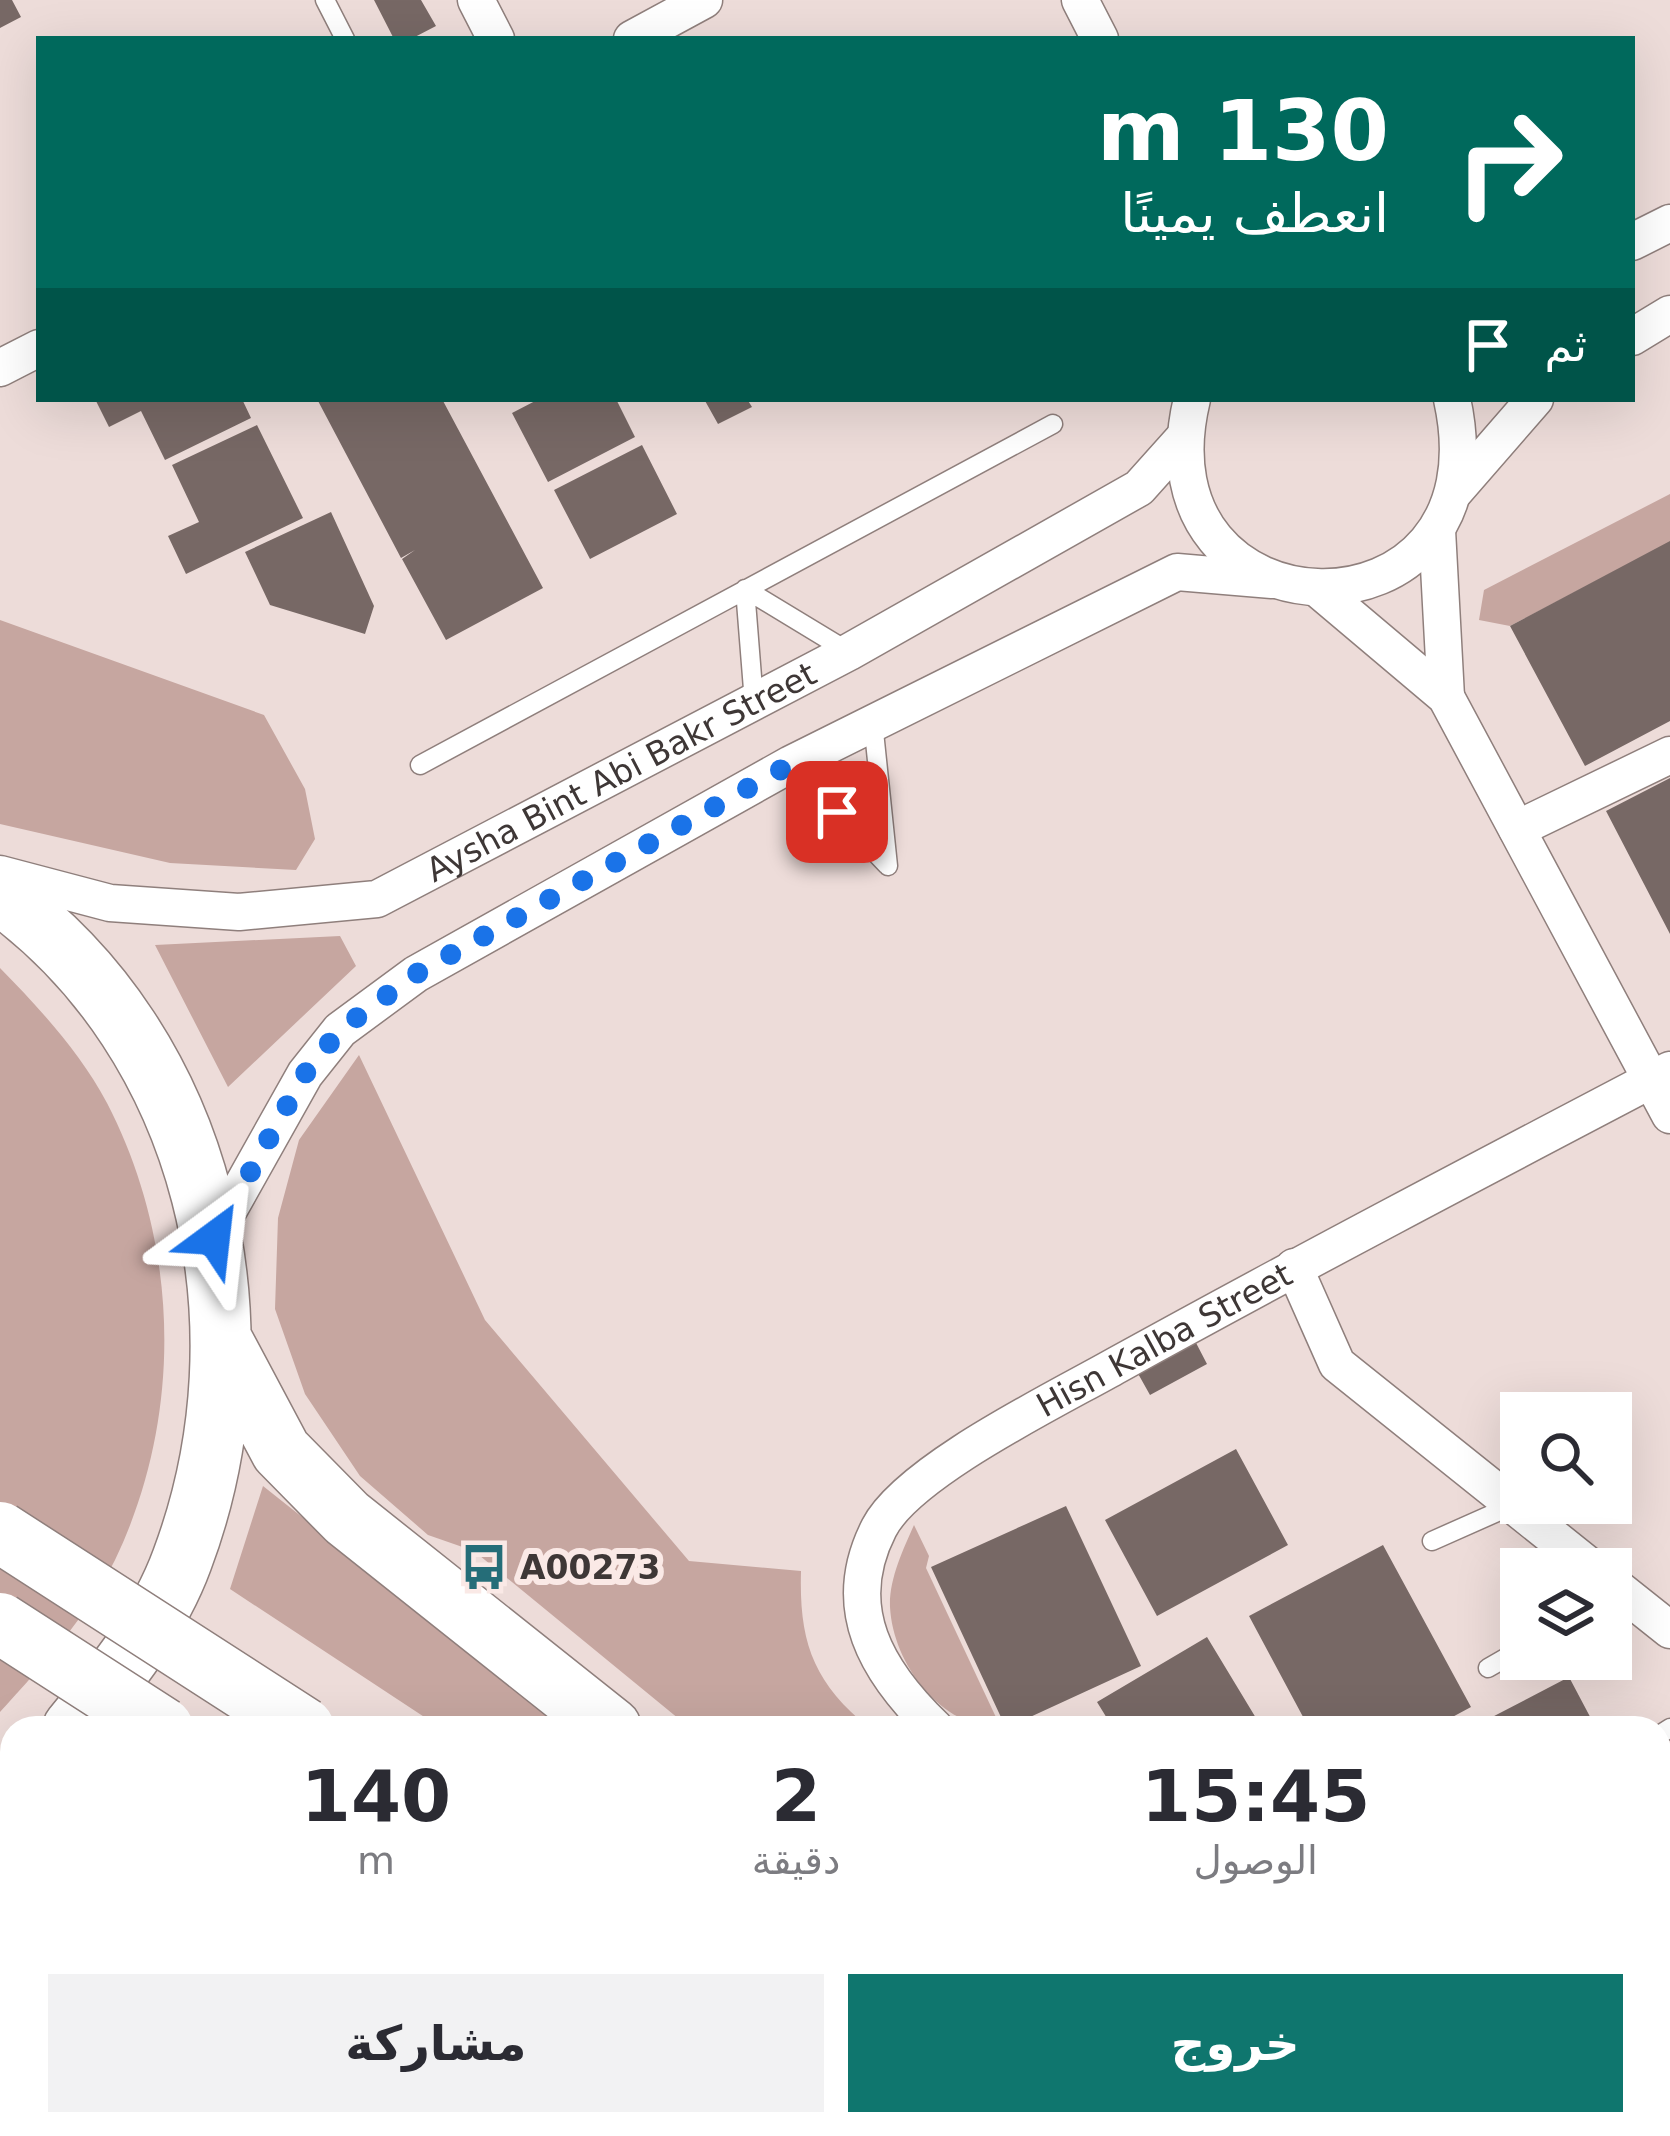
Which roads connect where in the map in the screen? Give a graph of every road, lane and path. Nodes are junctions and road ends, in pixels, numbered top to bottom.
1 (325, 0) edge
2 (476, 0) edge
3 (704, 0) edge
4 (1080, 0) edge
5 (343, 36) edge
6 (494, 36) edge
7 (638, 36) edge
8 (1098, 36) edge
9 (1670, 223) edge
10 (1635, 240) edge
11 (1670, 314) edge
12 (1635, 336) edge
13 (36, 349) edge
14 (0, 368) edge
15 (1191, 402) edge
16 (1453, 402) edge
17 (1531, 402) edge
18 (1053, 424) dead end
19 (1182, 440) junction
20 (1456, 491) junction
21 (1437, 530) junction
22 (1272, 580) junction
23 (745, 589) junction
24 (1318, 589) junction
25 (849, 652) junction
26 (1446, 697) junction
27 (754, 702) junction
28 (873, 722) junction
29 (1670, 754) edge
30 (791, 764) junction
31 (420, 765) dead end
32 (1517, 830) junction
33 (0, 874) edge
34 (0, 894) edge
35 (1661, 1075) edge
36 (1670, 1115) edge
37 (214, 1238) junction
38 (1294, 1267) junction
39 (224, 1344) junction
40 (1500, 1495) edge
41 (1500, 1511) edge
42 (1536, 1524) edge
43 (0, 1532) edge
44 (1432, 1541) dead end
45 (1565, 1548) edge
46 (1632, 1602) edge
47 (0, 1623) edge
48 (1670, 1630) edge
49 (1500, 1661) edge
50 (1488, 1668) dead end
51 (83, 1716) edge
52 (144, 1716) edge
53 (285, 1716) edge
54 (596, 1716) edge
55 (923, 1716) edge

1 - 5 lane
2 - 6 street
3 - 7 street
4 - 8 street
9 - 10 street
11 - 12 street
13 - 14 street
15 - 19 street
16 - 20 street
17 - 20 street
18 - 23 lane
19 - 22 street
19 - 25 street, Aysha Bint Abi Bakr Street
20 - 21 street
21 - 24 street
21 - 26 street
22 - 24 street
22 - 28 street
23 - 25 lane
23 - 27 lane
23 - 31 lane
24 - 26 street
25 - 27 street, Aysha Bint Abi Bakr Street
26 - 32 street
27 - 33 street, Aysha Bint Abi Bakr Street
28 - 30 street
28 - 30 lane
29 - 32 street
30 - 37 street
32 - 35 street
34 - 37 main road
35 - 36 street
35 - 38 street, Hisn Kalba Street
37 - 39 main road
38 - 40 street
38 - 55 street, Hisn Kalba Street
39 - 51 main road
39 - 54 main road
41 - 44 lane
42 - 45 street
43 - 53 main road, bridge
46 - 48 street
47 - 52 main road, bridge
49 - 50 lane

